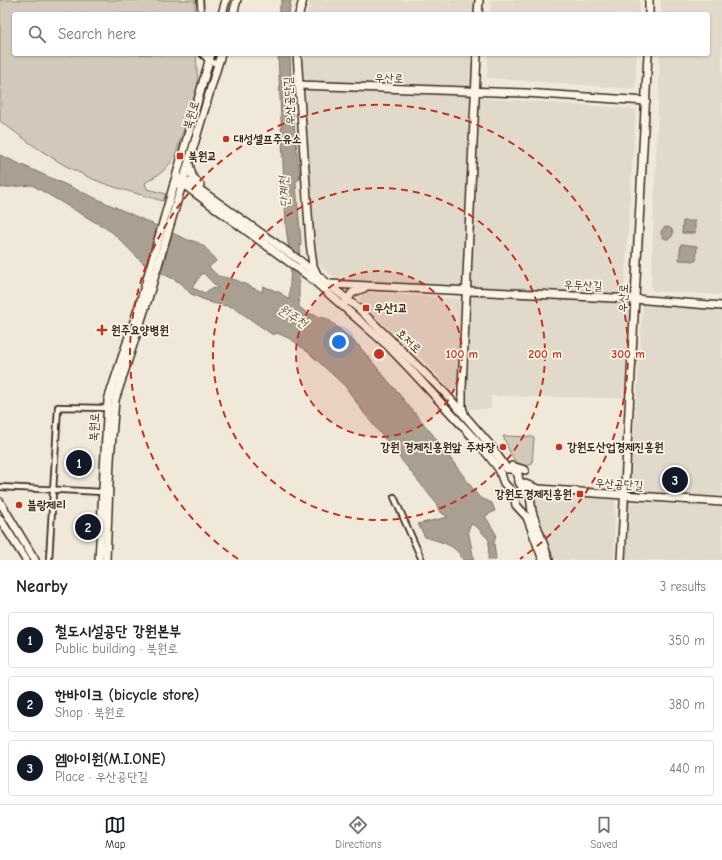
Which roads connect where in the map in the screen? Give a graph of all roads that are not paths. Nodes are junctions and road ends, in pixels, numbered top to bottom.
1 (200, 0) edge
2 (226, 0) edge
3 (237, 0) edge
4 (303, 0) edge
5 (479, 0) edge
6 (649, 0) edge
7 (201, 12) edge
8 (223, 12) edge
9 (234, 12) edge
10 (300, 12) edge
11 (478, 12) edge
12 (649, 12) edge
13 (220, 56) edge
14 (297, 56) edge
15 (476, 56) edge
16 (648, 56) edge
17 (210, 57) edge
18 (218, 64) junction
19 (298, 85) junction
20 (475, 92) junction
21 (646, 101) junction
22 (190, 158) junction
23 (179, 182) junction
24 (211, 202) junction
25 (174, 203) junction
26 (310, 242) junction
27 (273, 246) junction
28 (299, 260) junction
29 (319, 276) junction
30 (329, 284) junction
31 (370, 286) junction
32 (466, 290) junction
33 (634, 299) junction
34 (348, 300) junction
35 (144, 301) junction
36 (722, 306) edge
37 (343, 307) junction
38 (359, 309) junction
39 (462, 388) junction
40 (445, 392) junction
41 (454, 403) junction
42 (106, 408) junction
43 (447, 409) junction
44 (464, 414) junction
45 (501, 460) junction
46 (511, 470) junction
47 (503, 475) junction
48 (519, 482) junction
49 (0, 487) edge
50 (53, 489) junction
51 (538, 489) junction
52 (103, 492) junction
53 (530, 495) junction
54 (623, 495) junction
55 (394, 496) dead end
56 (0, 502) edge
57 (722, 502) edge
58 (531, 507) junction
59 (522, 509) junction
60 (0, 519) edge
61 (26, 560) edge
62 (35, 560) edge
63 (49, 560) edge
64 (99, 560) edge
65 (106, 560) edge
66 (422, 560) edge
67 (543, 560) edge
68 (549, 560) edge
69 (621, 560) edge

1 - 7 street
2 - 8 street
3 - 9 street
4 - 10 street
5 - 11 street
6 - 12 street
13 - 18 street, 북원로
14 - 19 street, 우산공단길
15 - 20 street
16 - 21 street, 우산로
17 - 18 street
17 - 23 street, 북원로
18 - 22 street, 북원로
19 - 20 street, 우산로
19 - 26 street, 우산공단길
20 - 21 street, 우산로
20 - 32 street
21 - 33 street, 우산로
22 - 23 street, 북원로
22 - 24 street
23 - 24 street
23 - 25 street, 북원로
24 - 25 street
24 - 27 street
25 - 35 street, 북원로
26 - 28 street
26 - 29 street, 우산공단길
27 - 28 street, 호저로
27 - 37 street, 호저로
28 - 29 street, 호저로
29 - 30 street, 호저로
30 - 31 street, 우두산길
30 - 34 street, 호저로
31 - 32 street, 우두산길
31 - 34 street
31 - 38 street
32 - 33 street, 우두산길
32 - 39 street
33 - 36 street, 우두산길
33 - 54 street, 우산로
34 - 37 street
34 - 38 street, 호저로
35 - 42 street, 북원로
35 - 65 street, 북원로
37 - 43 street, 호저로
38 - 40 street, 호저로
39 - 40 street
39 - 44 street
40 - 41 street, 호저로
41 - 43 street
41 - 44 street, 호저로
42 - 50 street
42 - 52 street, 북원로
43 - 47 street, 호저로
44 - 45 street, 호저로
45 - 46 street, 호저로
45 - 46 street
46 - 47 street
46 - 48 street, 호저로
47 - 59 street, 호저로
48 - 51 street, 우산공단길
48 - 53 street, 호저로
49 - 50 street
50 - 52 street
50 - 63 street
51 - 53 street
51 - 54 street, 우산공단길
52 - 64 street, 북원로
53 - 58 street
54 - 57 street, 우산공단길
54 - 69 street, 우산로
55 - 66 street
56 - 62 street
58 - 59 street
58 - 68 street
59 - 67 street, 호저로
60 - 61 street

